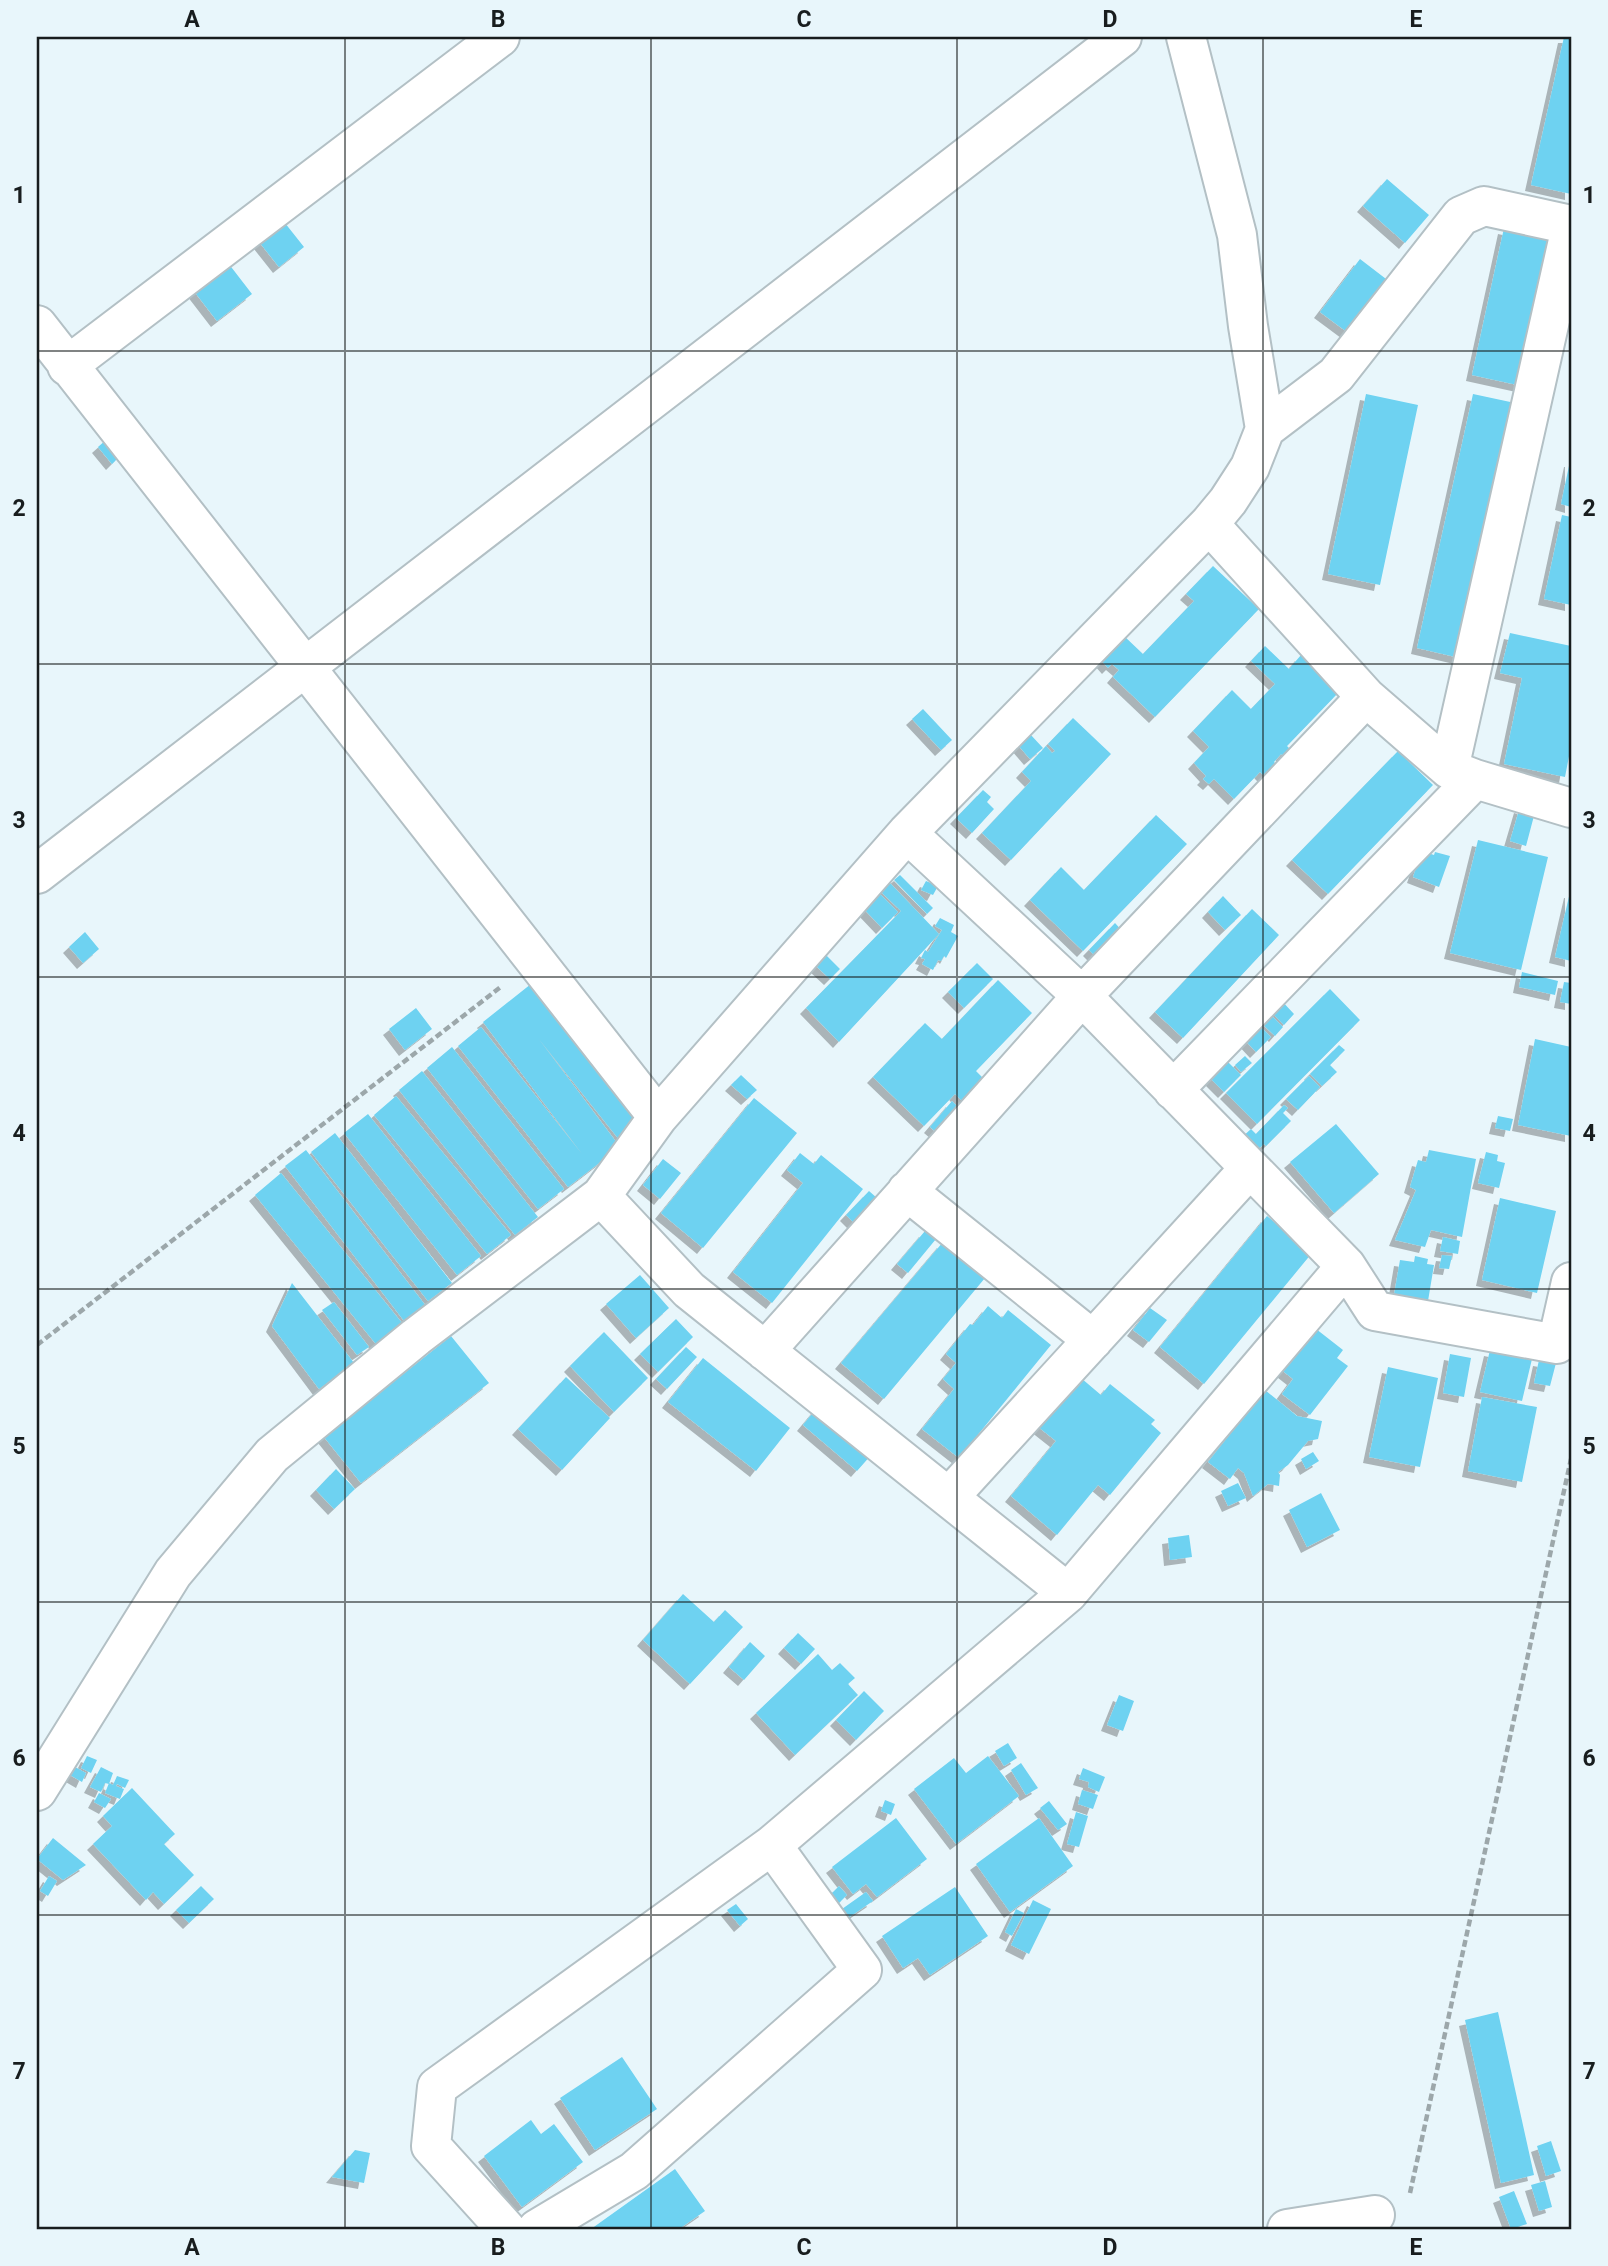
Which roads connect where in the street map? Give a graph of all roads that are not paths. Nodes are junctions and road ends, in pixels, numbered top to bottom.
1 (500, 37) edge
2 (1122, 37) edge
3 (1186, 37) edge
4 (1571, 226) edge
5 (37, 325) edge
6 (67, 366) junction
7 (1265, 429) junction
8 (1209, 524) junction
9 (303, 666) junction
10 (1366, 697) junction
11 (1462, 774) junction
12 (1571, 808) edge
13 (907, 833) junction
14 (37, 874) edge
15 (1082, 996) junction
16 (1173, 1090) junction
17 (658, 1117) junction
18 (1250, 1168) junction
19 (907, 1192) junction
20 (601, 1196) junction
21 (1346, 1266) junction
22 (1571, 1282) edge
23 (1093, 1340) junction
24 (765, 1351) junction
25 (949, 1497) junction
26 (1068, 1592) junction
27 (37, 1791) edge
28 (772, 1845) junction
29 (1392, 2208) road end
30 (506, 2229) edge
31 (537, 2229) edge
32 (1287, 2229) edge

1 - 6 street
2 - 9 street
3 - 7 street
4 - 7 street
4 - 11 street
5 - 6 street
6 - 9 street
7 - 8 street
8 - 10 street
8 - 13 street
9 - 14 street
9 - 17 street
10 - 11 street
10 - 15 street
11 - 12 street
11 - 16 street
13 - 15 street
13 - 17 street
15 - 16 street
15 - 19 street
16 - 18 street
17 - 20 street
18 - 21 street
18 - 23 street
19 - 23 street
19 - 24 street
20 - 24 street
20 - 27 street
21 - 22 street
21 - 26 street
23 - 25 street
24 - 25 street
25 - 26 street
26 - 28 street
28 - 30 street
28 - 31 street
29 - 32 street

